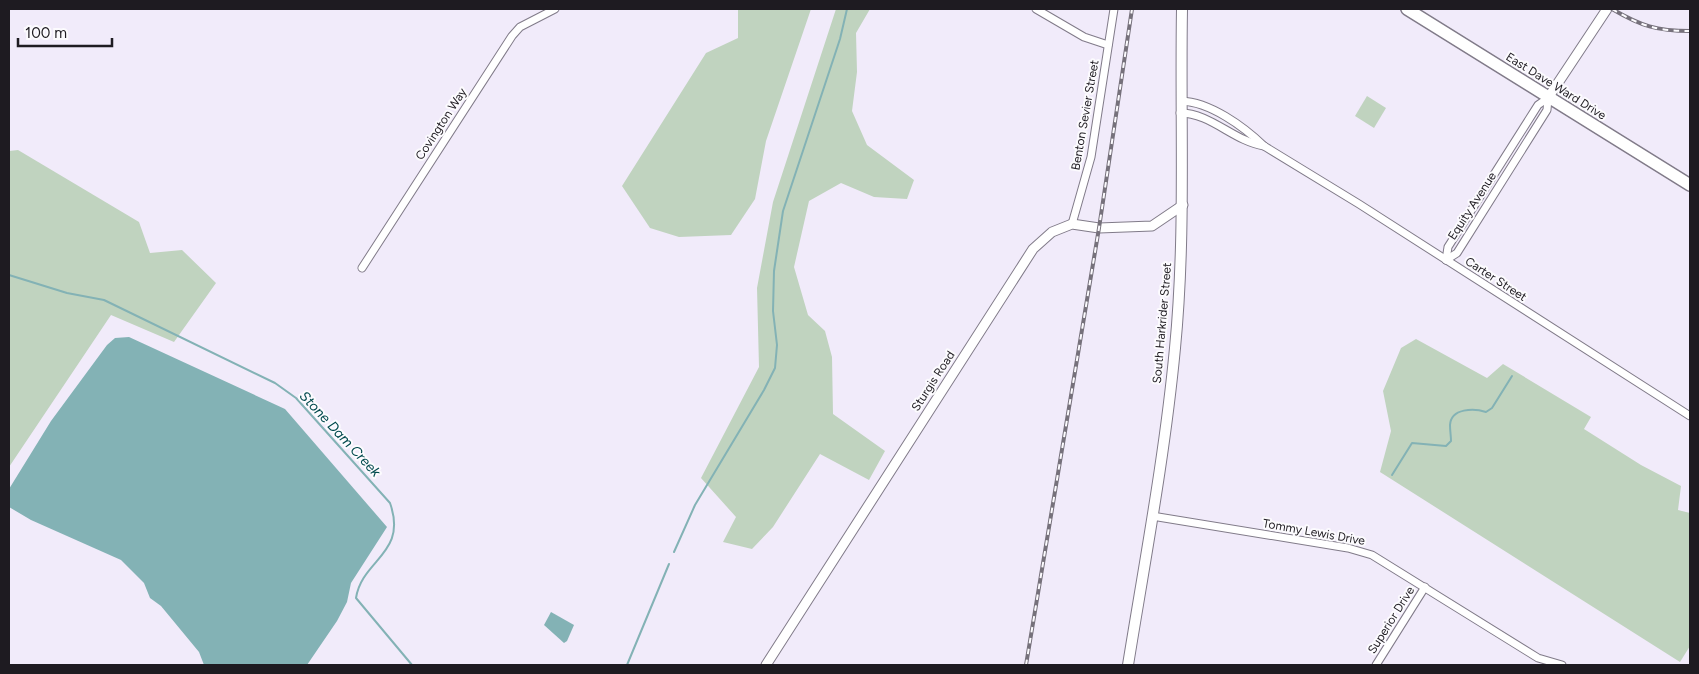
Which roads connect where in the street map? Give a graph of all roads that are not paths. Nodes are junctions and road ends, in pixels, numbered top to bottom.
1 (555, 9) edge
2 (1036, 9) edge
3 (1114, 9) edge
4 (1182, 9) edge
5 (1407, 9) edge
6 (1606, 9) edge
7 (1108, 45) junction
8 (1548, 98) junction
9 (1180, 101) junction
10 (1180, 113) junction
11 (1264, 146) junction
12 (1690, 185) edge
13 (1183, 205) junction
14 (1072, 224) junction
15 (1446, 260) junction
16 (362, 268) dead end
17 (1690, 416) edge
18 (1152, 516) junction
19 (1425, 587) junction
20 (766, 665) edge
21 (1128, 665) edge
22 (1376, 665) edge
23 (1562, 665) edge

1 - 16 street, Covington Way
2 - 7 street
3 - 7 street, Benton Sevier Street
4 - 9 main road, South Harkrider Street
5 - 8 main road, East Dave Ward Drive
6 - 8 street, Equity Avenue
7 - 14 street, Benton Sevier Street
8 - 12 main road, East Dave Ward Drive
8 - 15 street, Equity Avenue
8 - 15 street, Equity Avenue
9 - 10 main road, South Harkrider Street
9 - 11 street, Carter Street
10 - 11 street, Carter Street
10 - 13 main road, South Harkrider Street
11 - 15 street, Carter Street
13 - 14 street
13 - 18 main road, South Harkrider Street
14 - 20 street, Sturgis Road
15 - 17 street, Carter Street
18 - 19 street, Tommy Lewis Drive
18 - 21 main road, South Harkrider Street
19 - 22 street, Superior Drive
19 - 23 street, Tommy Lewis Drive

